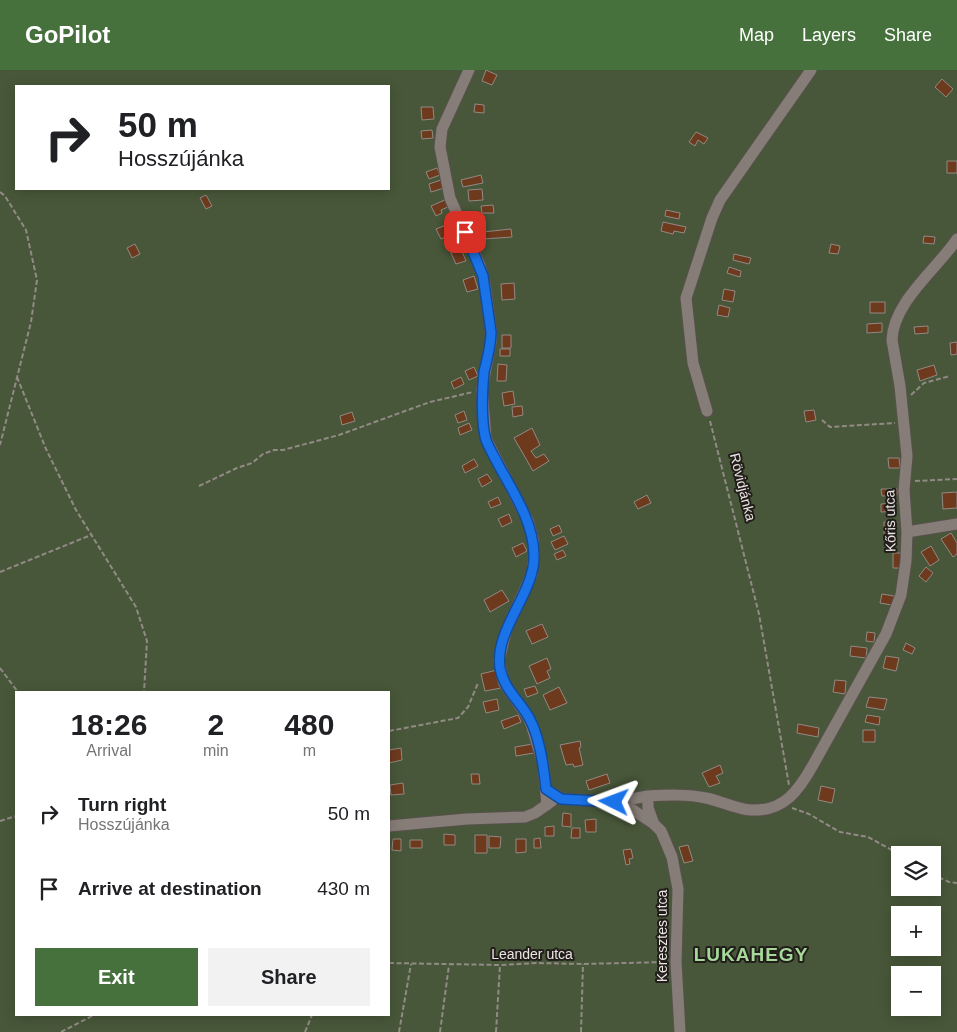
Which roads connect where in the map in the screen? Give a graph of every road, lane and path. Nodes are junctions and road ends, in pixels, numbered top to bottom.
1 (468, 70) edge
2 (811, 70) edge
3 (0, 192) edge
4 (957, 239) edge
5 (950, 376) dead end
6 (17, 377) junction
7 (482, 390) junction
8 (902, 406) junction
9 (707, 411) joint
10 (822, 420) dead end
11 (903, 422) junction
12 (0, 445) edge
13 (957, 479) edge
14 (905, 481) junction
15 (199, 486) dead end
16 (957, 524) edge
17 (906, 532) junction
18 (91, 535) junction
19 (0, 572) edge
20 (0, 668) edge
21 (478, 683) dead end
22 (17, 691) edge
23 (144, 691) edge
24 (390, 731) edge
25 (546, 789) junction
26 (648, 796) junction
27 (791, 797) junction
28 (561, 799) junction
29 (614, 802) junction
30 (780, 804) junction
31 (546, 805) junction
32 (15, 816) edge
33 (0, 821) edge
34 (654, 824) junction
35 (390, 826) edge
36 (891, 850) edge
37 (941, 878) edge
38 (957, 883) edge
39 (676, 962) junction
40 (390, 963) edge
41 (411, 964) junction
42 (584, 964) junction
43 (449, 965) junction
44 (500, 965) junction
45 (92, 1016) edge
46 (312, 1016) edge
47 (61, 1032) edge
48 (305, 1032) edge
49 (399, 1032) edge
50 (440, 1032) edge
51 (496, 1032) edge
52 (581, 1032) edge
53 (680, 1032) edge

1 - 7 street
2 - 9 street
3 - 6 path
4 - 8 street, Kőris utca
5 - 8 path
6 - 12 path
6 - 18 path
7 - 15 path
7 - 25 street
8 - 11 street, Kőris utca
9 - 27 path, Rövidjánka
10 - 11 path
11 - 14 street, Kőris utca
13 - 14 path
14 - 17 street, Kőris utca
16 - 17 street
17 - 27 street, Kőris utca
18 - 19 path
18 - 23 path
20 - 22 path
21 - 24 path
25 - 28 street
25 - 31 street
26 - 29 street
26 - 30 street
26 - 34 street
27 - 30 street
28 - 29 street, Keresztes utca
28 - 31 street, Keresztes utca
29 - 34 street, Keresztes utca
30 - 36 path
31 - 35 street, Keresztes utca
32 - 33 path
34 - 39 street, Keresztes utca
37 - 38 path
39 - 42 path, Leander utca
39 - 53 street, Keresztes utca
40 - 41 path, Leander utca
41 - 43 path, Leander utca
41 - 49 path
42 - 44 path, Leander utca
42 - 52 path
43 - 44 path, Leander utca
43 - 50 path
44 - 51 path
45 - 47 path
46 - 48 path

